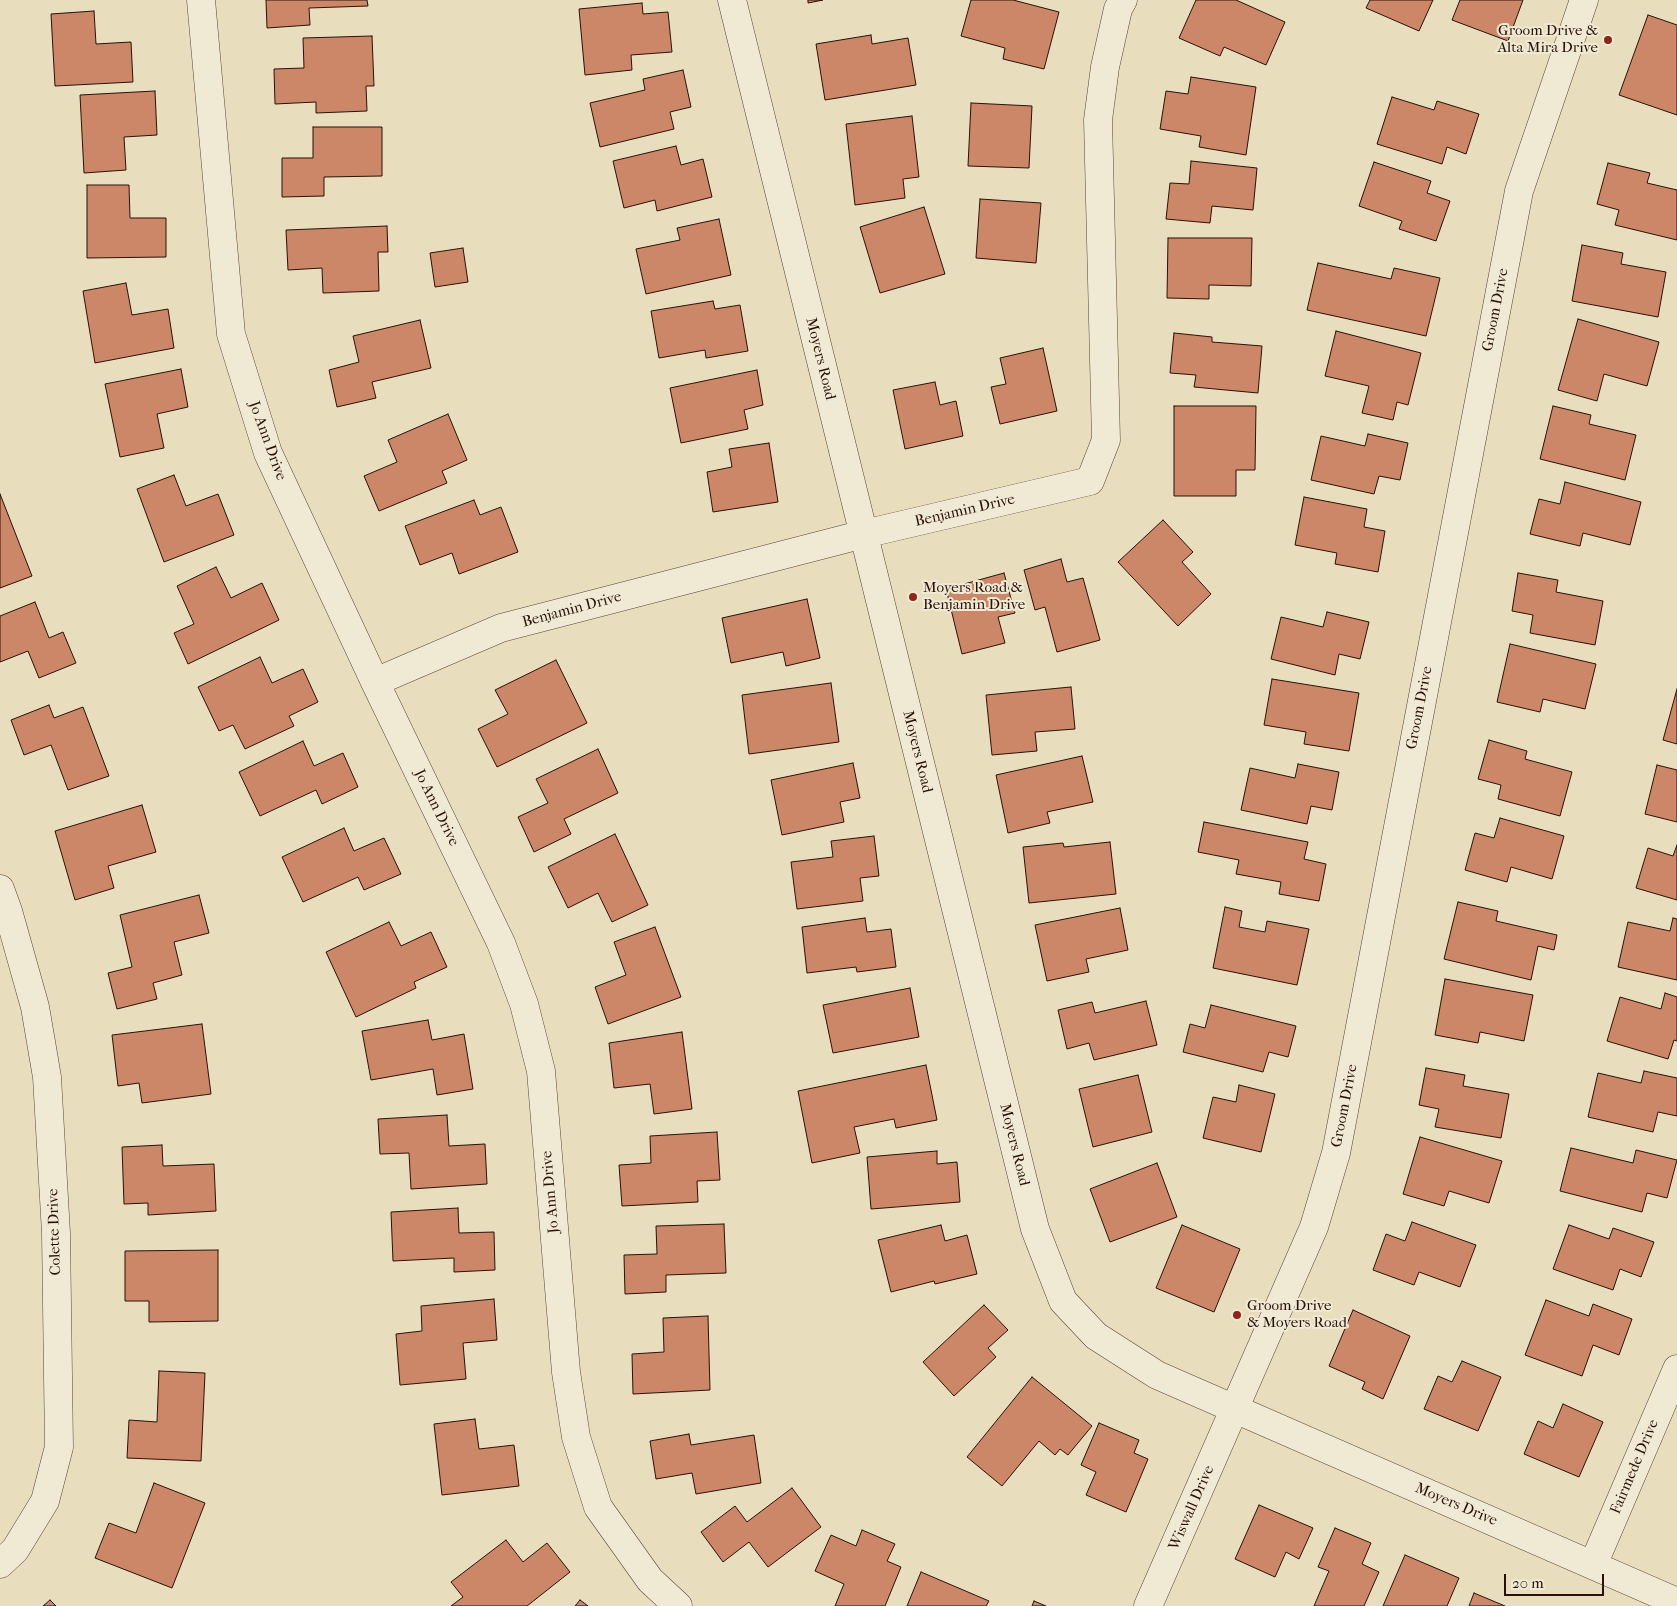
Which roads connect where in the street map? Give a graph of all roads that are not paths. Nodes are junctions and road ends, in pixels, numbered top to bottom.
1 (201, 0) edge
2 (732, 0) edge
3 (1122, 0) edge
4 (1584, 0) edge
5 (864, 534) junction
6 (375, 682) junction
7 (0, 889) edge
8 (1677, 1369) edge
9 (1235, 1409) junction
10 (0, 1564) edge
11 (1594, 1565) junction
12 (1677, 1602) edge
13 (678, 1606) edge
14 (1148, 1606) edge

1 - 6 street, Jo Ann Drive
2 - 5 street, Moyers Road
3 - 5 street, Benjamin Drive
4 - 9 street, Groom Drive
5 - 6 street, Benjamin Drive
5 - 9 street, Moyers Road
6 - 13 street, Jo Ann Drive
7 - 10 street, Colette Drive
8 - 11 street, Fairmede Drive
9 - 11 street, Moyers Drive
9 - 14 street, Wiswall Drive
11 - 12 street, Moyers Drive

